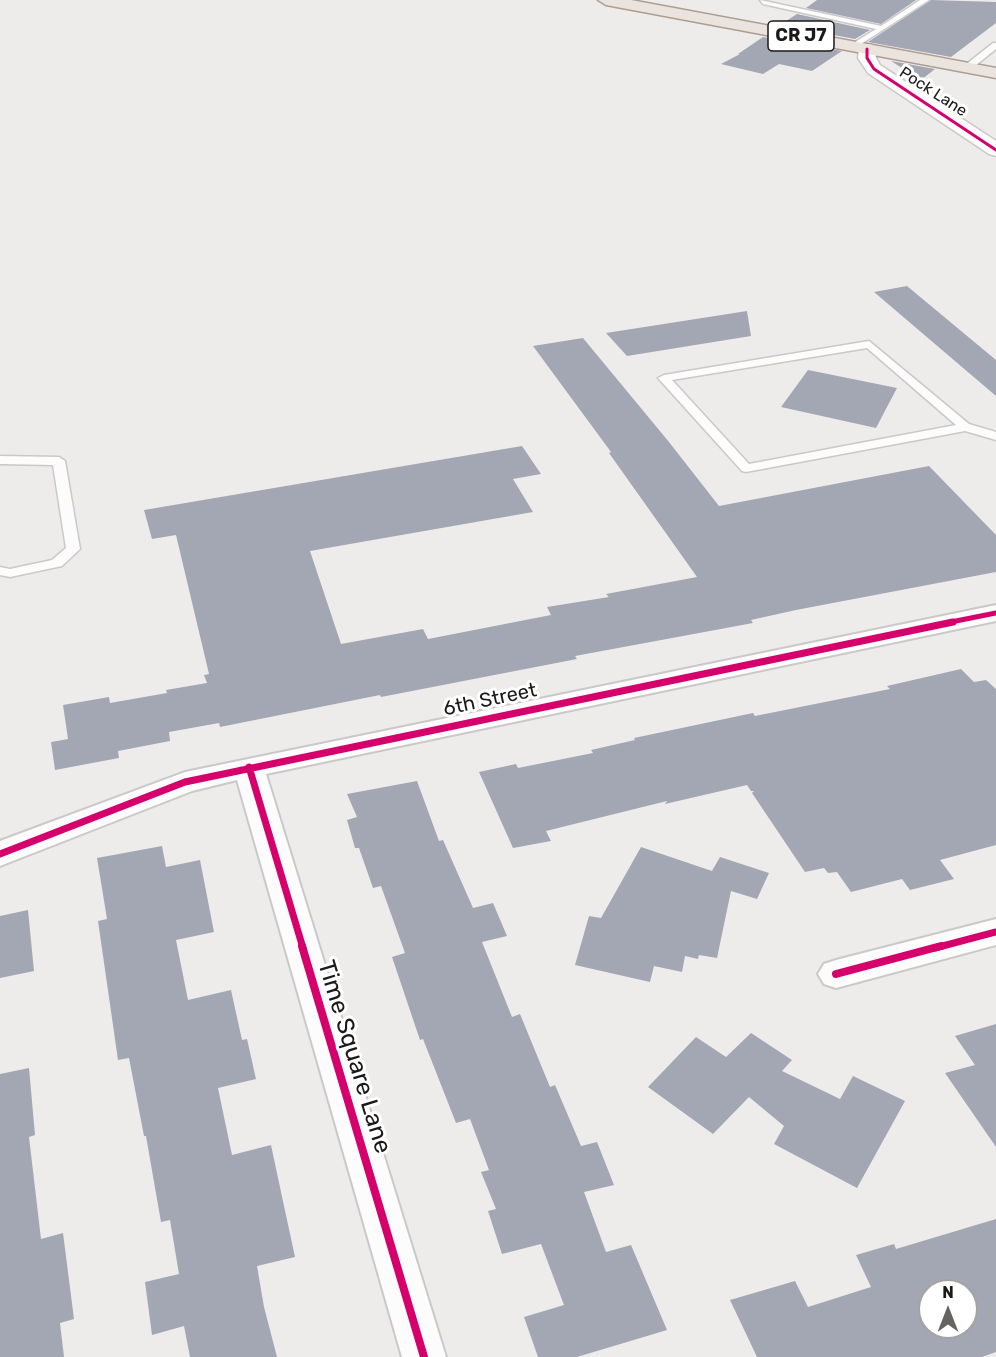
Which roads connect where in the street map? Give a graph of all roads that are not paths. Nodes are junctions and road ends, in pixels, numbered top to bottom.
1 (924, 0) edge
2 (615, 1) edge
3 (762, 1) edge
4 (882, 28) junction
5 (996, 45) edge
6 (861, 48) junction
7 (967, 68) junction
8 (996, 73) edge
9 (996, 150) edge
10 (965, 427) junction
11 (996, 436) edge
12 (0, 460) edge
13 (0, 571) edge
14 (996, 613) edge
15 (249, 767) junction
16 (0, 854) edge
17 (996, 932) edge
18 (836, 974) dead end
19 (424, 1357) edge

1 - 4 lane
2 - 6 main road, CR J7
3 - 4 lane
4 - 6 lane
5 - 7 lane
6 - 7 main road, CR J7
6 - 9 street, Pock Lane
7 - 8 main road, CR J7
10 - 10 lane
10 - 11 lane
12 - 13 lane
14 - 15 street, 6th Street
15 - 16 street, 6th Street
15 - 19 street, Time Square Lane
17 - 18 street

